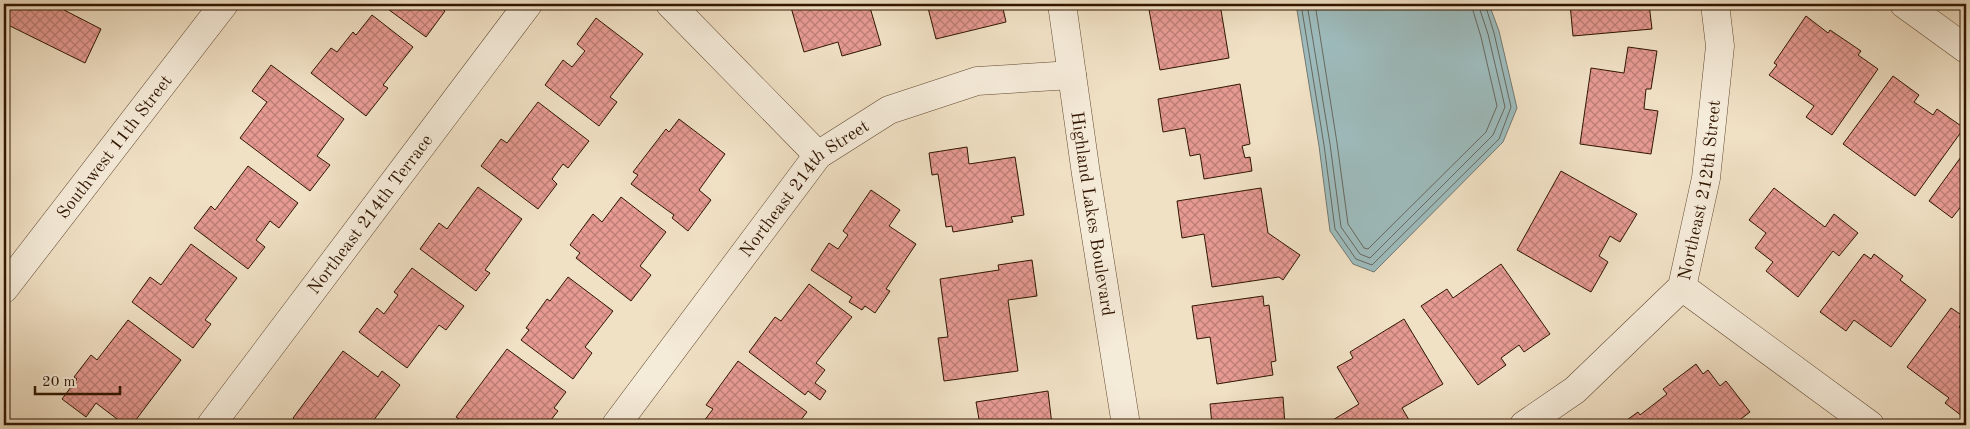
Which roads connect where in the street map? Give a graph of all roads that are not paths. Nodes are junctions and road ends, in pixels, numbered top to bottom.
1 (224, 4) edge
2 (528, 4) edge
3 (670, 4) edge
4 (1062, 4) edge
5 (1714, 4) edge
6 (1904, 4) edge
7 (1966, 49) edge
8 (1072, 75) junction
9 (818, 156) junction
10 (1682, 287) junction
11 (4, 288) edge
12 (211, 425) edge
13 (616, 425) edge
14 (1126, 425) edge
15 (1524, 425) edge
16 (1870, 425) edge

1 - 11 street, Southwest 11th Street
2 - 12 street, Northeast 214th Terrace
3 - 9 street
4 - 8 street, Highland Lakes Boulevard
5 - 10 street, Northeast 212th Street
6 - 7 street
8 - 9 street, Northeast 214th Street
8 - 14 street, Highland Lakes Boulevard
9 - 13 street, Northeast 214th Street
10 - 15 street, Northeast 212th Street
10 - 16 street

